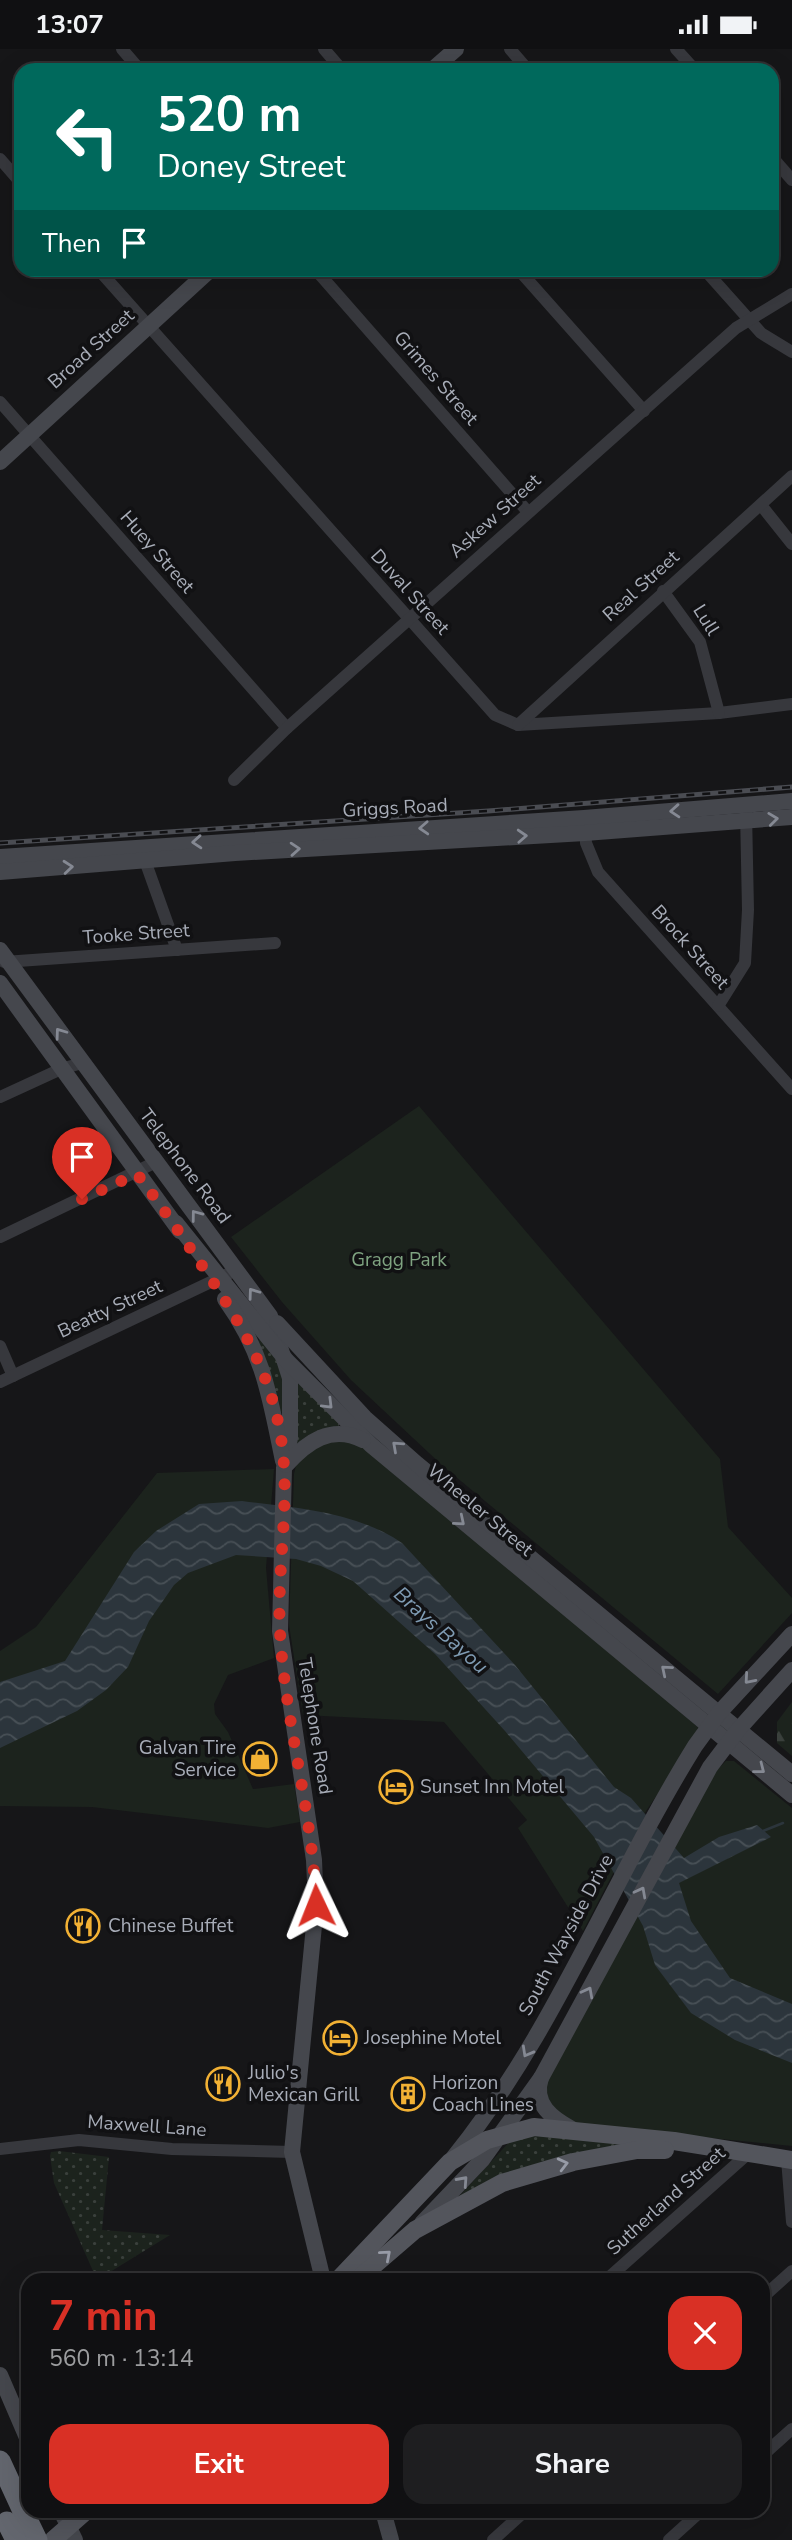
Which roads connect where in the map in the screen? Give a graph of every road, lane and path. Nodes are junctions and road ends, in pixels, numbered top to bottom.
1 (122, 49) edge
2 (324, 49) edge
3 (456, 49) edge
4 (510, 49) edge
5 (676, 49) edge
6 (134, 63) edge
7 (336, 63) edge
8 (440, 63) edge
9 (522, 63) edge
10 (689, 63) edge
11 (0, 159) edge
12 (779, 165) edge
13 (14, 175) edge
14 (792, 180) edge
15 (105, 277) edge
16 (202, 277) edge
17 (321, 277) edge
18 (525, 277) edge
19 (712, 277) edge
20 (792, 295) edge
21 (749, 320) junction
22 (148, 326) junction
23 (792, 352) edge
24 (0, 402) edge
25 (644, 411) junction
26 (28, 436) junction
27 (0, 461) edge
28 (792, 476) edge
29 (761, 505) junction
30 (528, 512) junction
31 (792, 544) edge
32 (663, 591) junction
33 (410, 620) junction
34 (792, 703) edge
35 (719, 713) junction
36 (518, 725) junction
37 (287, 728) junction
38 (234, 780) dead end
39 (792, 801) edge
40 (746, 814) junction
41 (792, 817) edge
42 (585, 826) junction
43 (143, 853) junction
44 (0, 857) edge
45 (0, 872) edge
46 (275, 943) dead end
47 (177, 950) junction
48 (3, 958) edge
49 (0, 983) edge
50 (718, 1006) junction
51 (82, 1063) junction
52 (61, 1069) junction
53 (792, 1089) edge
54 (0, 1097) edge
55 (156, 1163) junction
56 (137, 1174) junction
57 (0, 1237) edge
58 (236, 1270) junction
59 (217, 1280) junction
60 (270, 1316) junction
61 (0, 1346) edge
62 (287, 1361) junction
63 (13, 1376) junction
64 (0, 1382) edge
65 (371, 1445) junction
66 (284, 1467) junction
67 (792, 1634) edge
68 (792, 1670) edge
69 (719, 1713) junction
70 (708, 1728) junction
71 (738, 1730) junction
72 (727, 1744) junction
73 (792, 1774) edge
74 (792, 1795) edge
75 (541, 2078) junction
76 (572, 2129) junction
77 (499, 2137) junction
78 (698, 2147) junction
79 (0, 2149) edge
80 (751, 2151) junction
81 (292, 2152) junction
82 (790, 2159) edge
83 (450, 2162) junction
84 (792, 2221) edge
85 (415, 2229) junction
86 (792, 2271) edge
87 (321, 2273) edge
88 (345, 2273) edge
89 (365, 2273) edge
90 (614, 2273) edge
91 (770, 2291) edge
92 (0, 2375) edge
93 (21, 2424) edge
94 (792, 2429) edge
95 (770, 2449) edge
96 (0, 2461) edge
97 (385, 2518) edge
98 (517, 2518) edge
99 (693, 2518) edge
100 (16, 2522) edge
101 (69, 2526) edge
102 (37, 2540) edge
103 (53, 2540) edge
104 (391, 2540) edge
105 (493, 2540) edge
106 (669, 2540) edge

1 - 6 street
2 - 7 street
3 - 8 main road
4 - 9 street
5 - 10 street
11 - 13 street
12 - 14 street
15 - 22 street, Duval Street
16 - 22 main road, Broad Street
17 - 30 street, Grimes Street
18 - 25 street
19 - 21 street
20 - 21 street, Askew Street
21 - 23 street
21 - 25 street, Askew Street
22 - 26 main road, Broad Street
22 - 33 street, Duval Street
24 - 26 street, Huey Street
25 - 30 street, Askew Street
26 - 27 main road, Broad Street
26 - 37 street, Huey Street
28 - 29 street, Real Street
29 - 31 street
29 - 32 street, Real Street
30 - 33 street, Askew Street
32 - 35 street, Lull
32 - 36 street, Real Street
33 - 36 street, Duval Street
33 - 37 street, Askew Street
34 - 35 street
35 - 36 street
37 - 38 street, Askew Street
39 - 40 main road, Griggs Road
40 -> 41 main road, Griggs Road
40 - 42 main road, Griggs Road
40 - 50 street
42 - 43 main road, Griggs Road
42 - 50 street, Brock Street
43 - 44 main road, Griggs Road
45 -> 43 main road, Griggs Road
43 - 47 street
46 - 47 street, Tooke Street
47 - 48 street, Tooke Street
51 -> 48 main road, Telephone Road
49 - 52 main road, Telephone Road
50 - 53 street, Brock Street
51 - 52 street
51 - 55 main road, Telephone Road
52 - 54 street
52 - 56 main road, Telephone Road
55 - 56 street
58 -> 55 main road, Telephone Road
56 - 57 street
56 - 59 main road, Telephone Road
58 - 59 street, Beatty Street
60 -> 58 main road, Telephone Road
59 - 62 main road, Wheeler Street
59 - 63 street, Beatty Street
59 - 66 main road, Telephone Road
60 - 62 main road, Telephone Road
69 -> 60 main road, Wheeler Street
61 - 63 street
62 -> 65 main road, Wheeler Street
62 - 66 main road, Telephone Road
63 - 64 street, Beatty Street
65 - 66 main road
65 -> 70 main road, Wheeler Street
66 - 81 main road, Telephone Road
67 -> 69 main road, South Wayside Drive
68 - 71 main road
69 - 70 main road, South Wayside Drive
69 - 71 main road, Wheeler Street
70 - 72 main road, Wheeler Street
70 -> 83 main road, South Wayside Drive
71 - 72 main road
71 - 73 main road, Wheeler Street
72 -> 74 main road, Wheeler Street
75 -> 72 main road
75 - 76 main road
75 - 77 main road
76 - 77 main road
76 - 78 main road
77 - 83 main road
85 -> 77 main road
78 - 80 main road
85 -> 78 main road
79 - 81 street, Maxwell Lane
80 - 82 main road
80 - 90 street, Sutherland Street
81 - 87 main road, Telephone Road
82 - 84 street
83 - 88 main road, South Wayside Drive
89 -> 85 main road
86 - 91 street
92 - 93 main road
94 - 95 street
96 - 100 highway
97 - 104 main road
98 - 105 street
99 - 106 street
100 - 102 highway, bridge
101 - 103 main road

